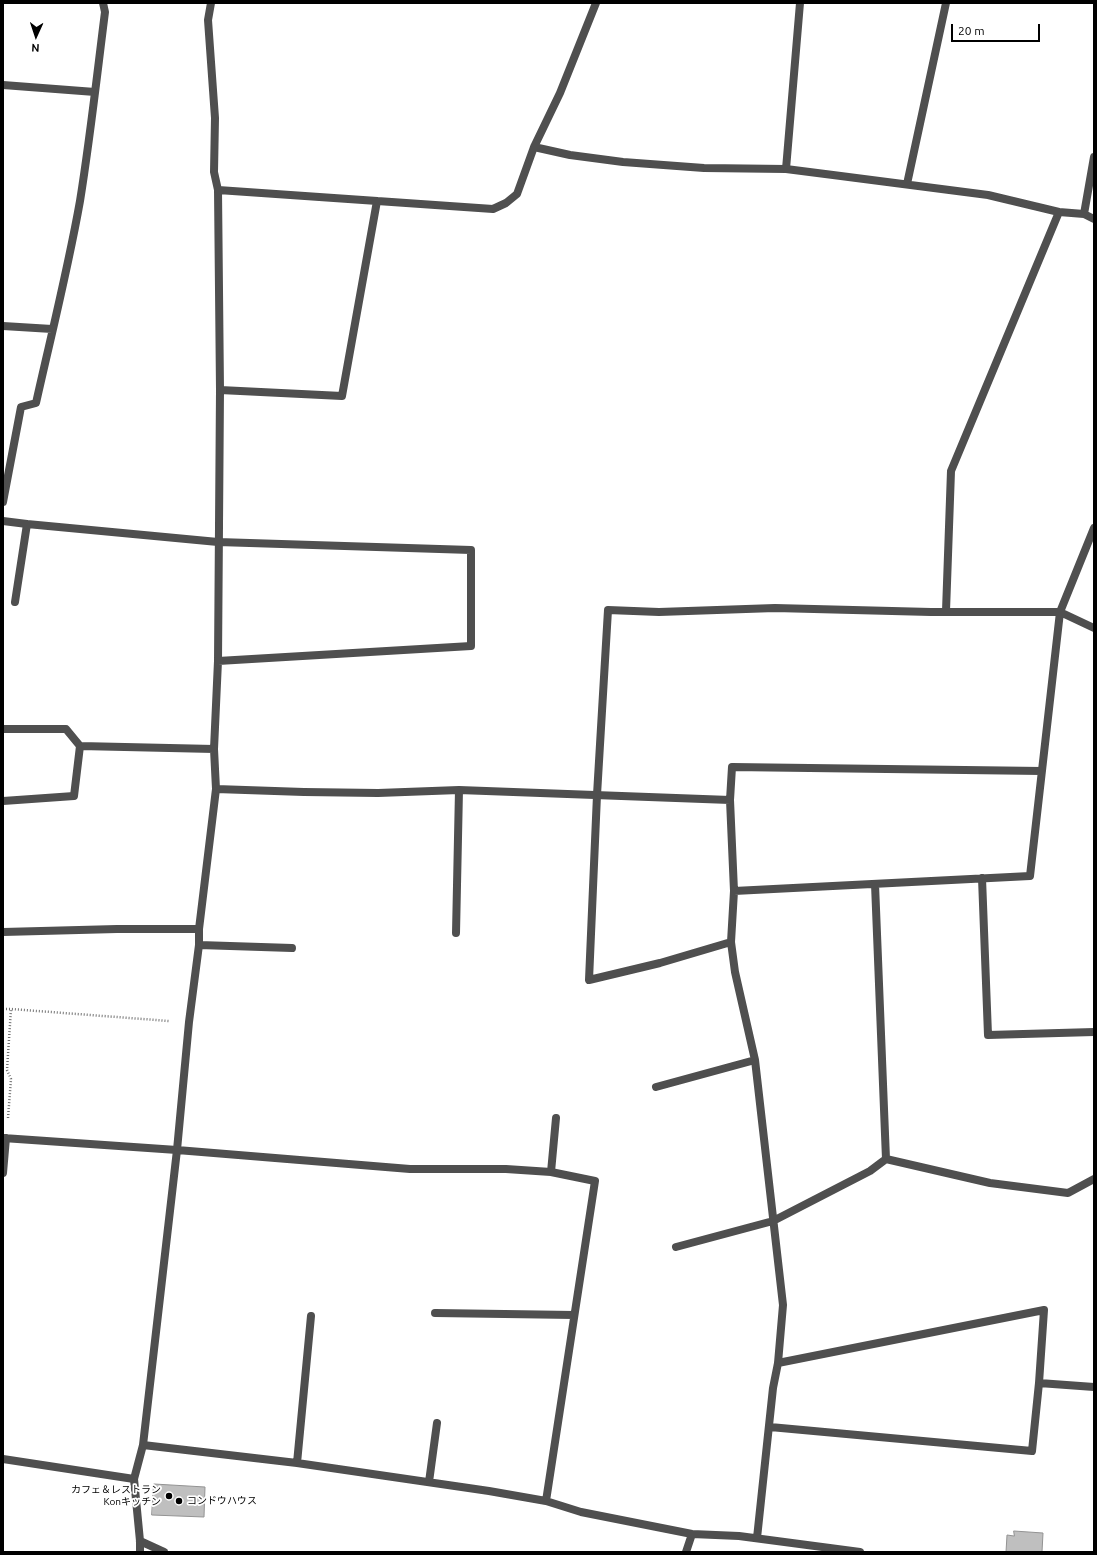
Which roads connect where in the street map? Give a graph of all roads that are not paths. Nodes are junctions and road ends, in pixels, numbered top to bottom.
1 (103, 3) edge
2 (211, 3) edge
3 (596, 3) edge
4 (800, 3) edge
5 (946, 3) edge
6 (3, 85) edge
7 (95, 92) junction
8 (534, 147) junction
9 (1094, 157) edge
10 (786, 169) junction
11 (906, 184) junction
12 (218, 190) junction
13 (377, 201) junction
14 (1059, 212) junction
15 (1084, 214) junction
16 (1094, 219) edge
17 (3, 326) edge
18 (52, 330) junction
19 (220, 390) junction
20 (3, 502) edge
21 (3, 521) edge
22 (27, 524) junction
23 (1094, 528) edge
24 (218, 542) junction
25 (15, 602) dead end
26 (946, 611) junction
27 (1060, 612) junction
28 (1094, 628) edge
29 (218, 661) junction
30 (3, 728) edge
31 (80, 746) junction
32 (214, 749) junction
33 (1042, 771) junction
34 (216, 789) junction
35 (459, 790) junction
36 (597, 795) junction
37 (730, 800) junction
38 (3, 801) edge
39 (982, 878) junction
40 (875, 884) junction
41 (734, 891) junction
42 (199, 929) junction
43 (3, 932) edge
44 (456, 933) dead end
45 (731, 942) junction
46 (199, 945) junction
47 (292, 948) dead end
48 (1094, 1032) edge
49 (756, 1060) junction
50 (656, 1086) dead end
51 (556, 1118) dead end
52 (5, 1138) edge
53 (178, 1150) junction
54 (886, 1159) junction
55 (551, 1172) junction
56 (3, 1173) edge
57 (1094, 1179) edge
58 (773, 1221) junction
59 (676, 1247) dead end
60 (435, 1313) dead end
61 (574, 1315) junction
62 (311, 1316) dead end
63 (778, 1363) junction
64 (1039, 1383) junction
65 (1094, 1387) edge
66 (437, 1423) dead end
67 (770, 1427) junction
68 (143, 1445) junction
69 (3, 1459) edge
70 (296, 1463) junction
71 (134, 1479) junction
72 (429, 1482) junction
73 (546, 1501) junction
74 (692, 1534) junction
75 (757, 1538) junction
76 (140, 1542) junction
77 (140, 1552) edge
78 (164, 1552) edge
79 (686, 1552) edge
80 (858, 1552) edge

1 - 7 street
2 - 12 street
3 - 8 street
4 - 10 street
5 - 11 street
6 - 7 street
7 - 18 street
8 - 10 street
8 - 13 street
9 - 15 street
10 - 11 street
11 - 14 street
12 - 13 street
12 - 19 street
13 - 19 street
14 - 15 street
14 - 26 street
15 - 16 street
17 - 18 street
18 - 20 street
19 - 24 street
21 - 22 street
22 - 24 street
22 - 25 street
23 - 27 street
24 - 29 street
24 - 29 street
26 - 27 street
26 - 36 street
27 - 28 street
27 - 33 street
29 - 32 street
30 - 31 street
31 - 32 street
31 - 38 street
32 - 34 street
33 - 37 street
33 - 39 street
34 - 35 street
34 - 42 street
35 - 36 street
35 - 44 street
36 - 37 street
36 - 45 street
37 - 41 street
39 - 40 street
39 - 48 street
40 - 41 street
40 - 54 street
41 - 45 street
42 - 43 street
42 - 46 street
45 - 49 street
46 - 47 street
46 - 53 street
49 - 50 street
49 - 58 street
51 - 55 street
52 - 53 street
52 - 56 street
53 - 55 street
53 - 68 street
54 - 57 street
54 - 58 street
55 - 61 street
58 - 59 street
58 - 63 street
60 - 61 street
61 - 73 street
62 - 70 street
63 - 64 street
63 - 67 street
64 - 65 street
64 - 67 street
66 - 72 street
67 - 75 street
68 - 70 street
68 - 71 street
69 - 71 street
70 - 72 street
71 - 76 street
72 - 73 street
73 - 74 street
74 - 75 street
74 - 79 street
75 - 80 street
76 - 77 street
76 - 78 street

